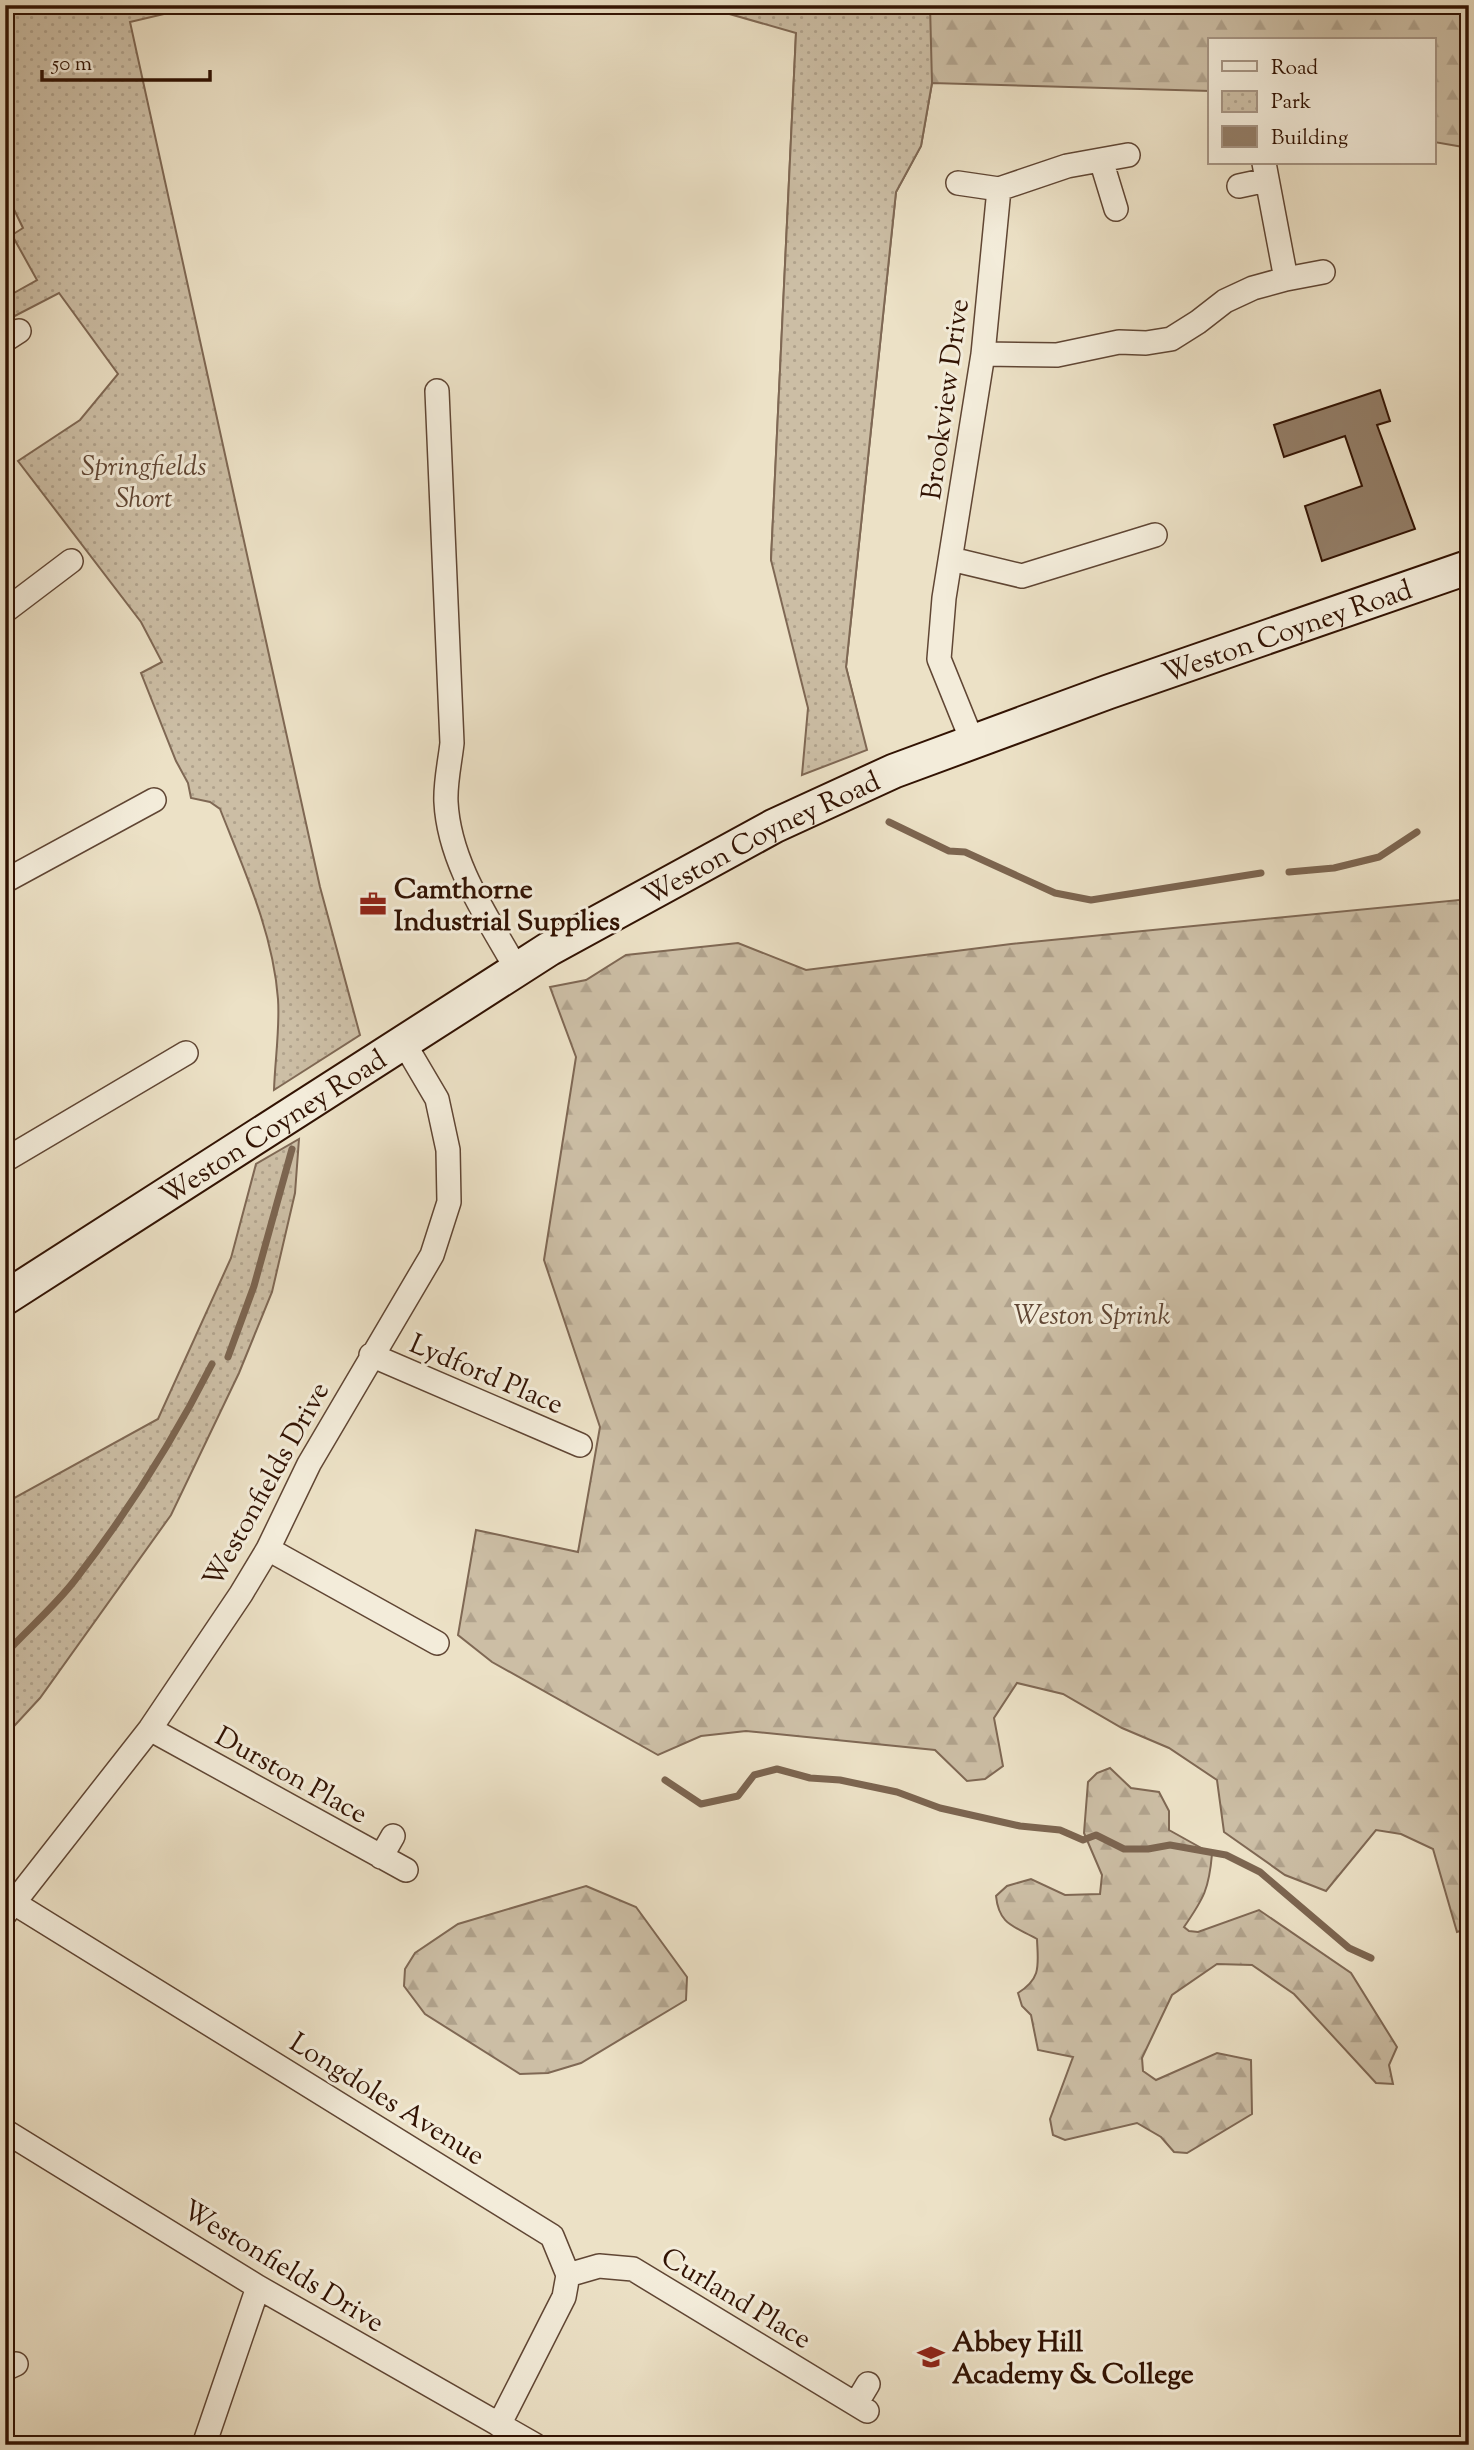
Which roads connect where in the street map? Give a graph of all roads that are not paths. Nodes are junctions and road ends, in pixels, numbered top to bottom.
1 (1128, 155) dead end
2 (1101, 160) junction
3 (1266, 172) edge
4 (958, 183) dead end
5 (1239, 187) dead end
6 (999, 190) junction
7 (1116, 209) dead end
8 (1323, 272) dead end
9 (1286, 279) junction
10 (984, 354) junction
11 (437, 391) dead end
12 (1155, 535) dead end
13 (951, 559) junction
14 (71, 561) dead end
15 (1469, 567) edge
16 (5, 611) edge
17 (973, 743) junction
18 (154, 800) dead end
19 (5, 881) edge
20 (517, 970) junction
21 (404, 1043) junction
22 (186, 1053) dead end
23 (5, 1160) edge
24 (5, 1298) edge
25 (371, 1355) junction
26 (580, 1445) dead end
27 (268, 1549) junction
28 (437, 1643) dead end
29 (150, 1729) junction
30 (393, 1836) dead end
31 (382, 1857) junction
32 (406, 1870) dead end
33 (10, 1908) edge
34 (5, 2131) edge
35 (568, 2275) junction
36 (258, 2287) junction
37 (868, 2384) dead end
38 (499, 2425) junction
39 (204, 2445) edge
40 (535, 2445) edge

1 - 2 street
2 - 6 street
2 - 7 street
3 - 5 street
3 - 9 street
4 - 6 street
6 - 10 street, Brookview Drive
8 - 9 street
9 - 10 street
10 - 13 street, Brookview Drive
11 - 20 street
12 - 13 street
13 - 17 street, Brookview Drive
14 - 16 street
15 - 17 street, Weston Coyney Road
17 - 20 street, Weston Coyney Road
18 - 19 street
20 - 21 street, Weston Coyney Road
21 - 24 street, Weston Coyney Road
21 - 25 street, Westonfields Drive
22 - 23 street
25 - 26 street, Lydford Place
25 - 27 street, Westonfields Drive
27 - 28 street
27 - 29 street, Westonfields Drive
29 - 31 street, Durston Place
29 - 33 street, Westonfields Drive
30 - 31 street
31 - 32 street, Durston Place
33 - 35 street, Longdoles Avenue
34 - 36 street, Westonfields Drive
35 - 37 street, Curland Place
35 - 38 street
36 - 38 street, Westonfields Drive
36 - 39 street
38 - 40 street, Westonfields Drive

